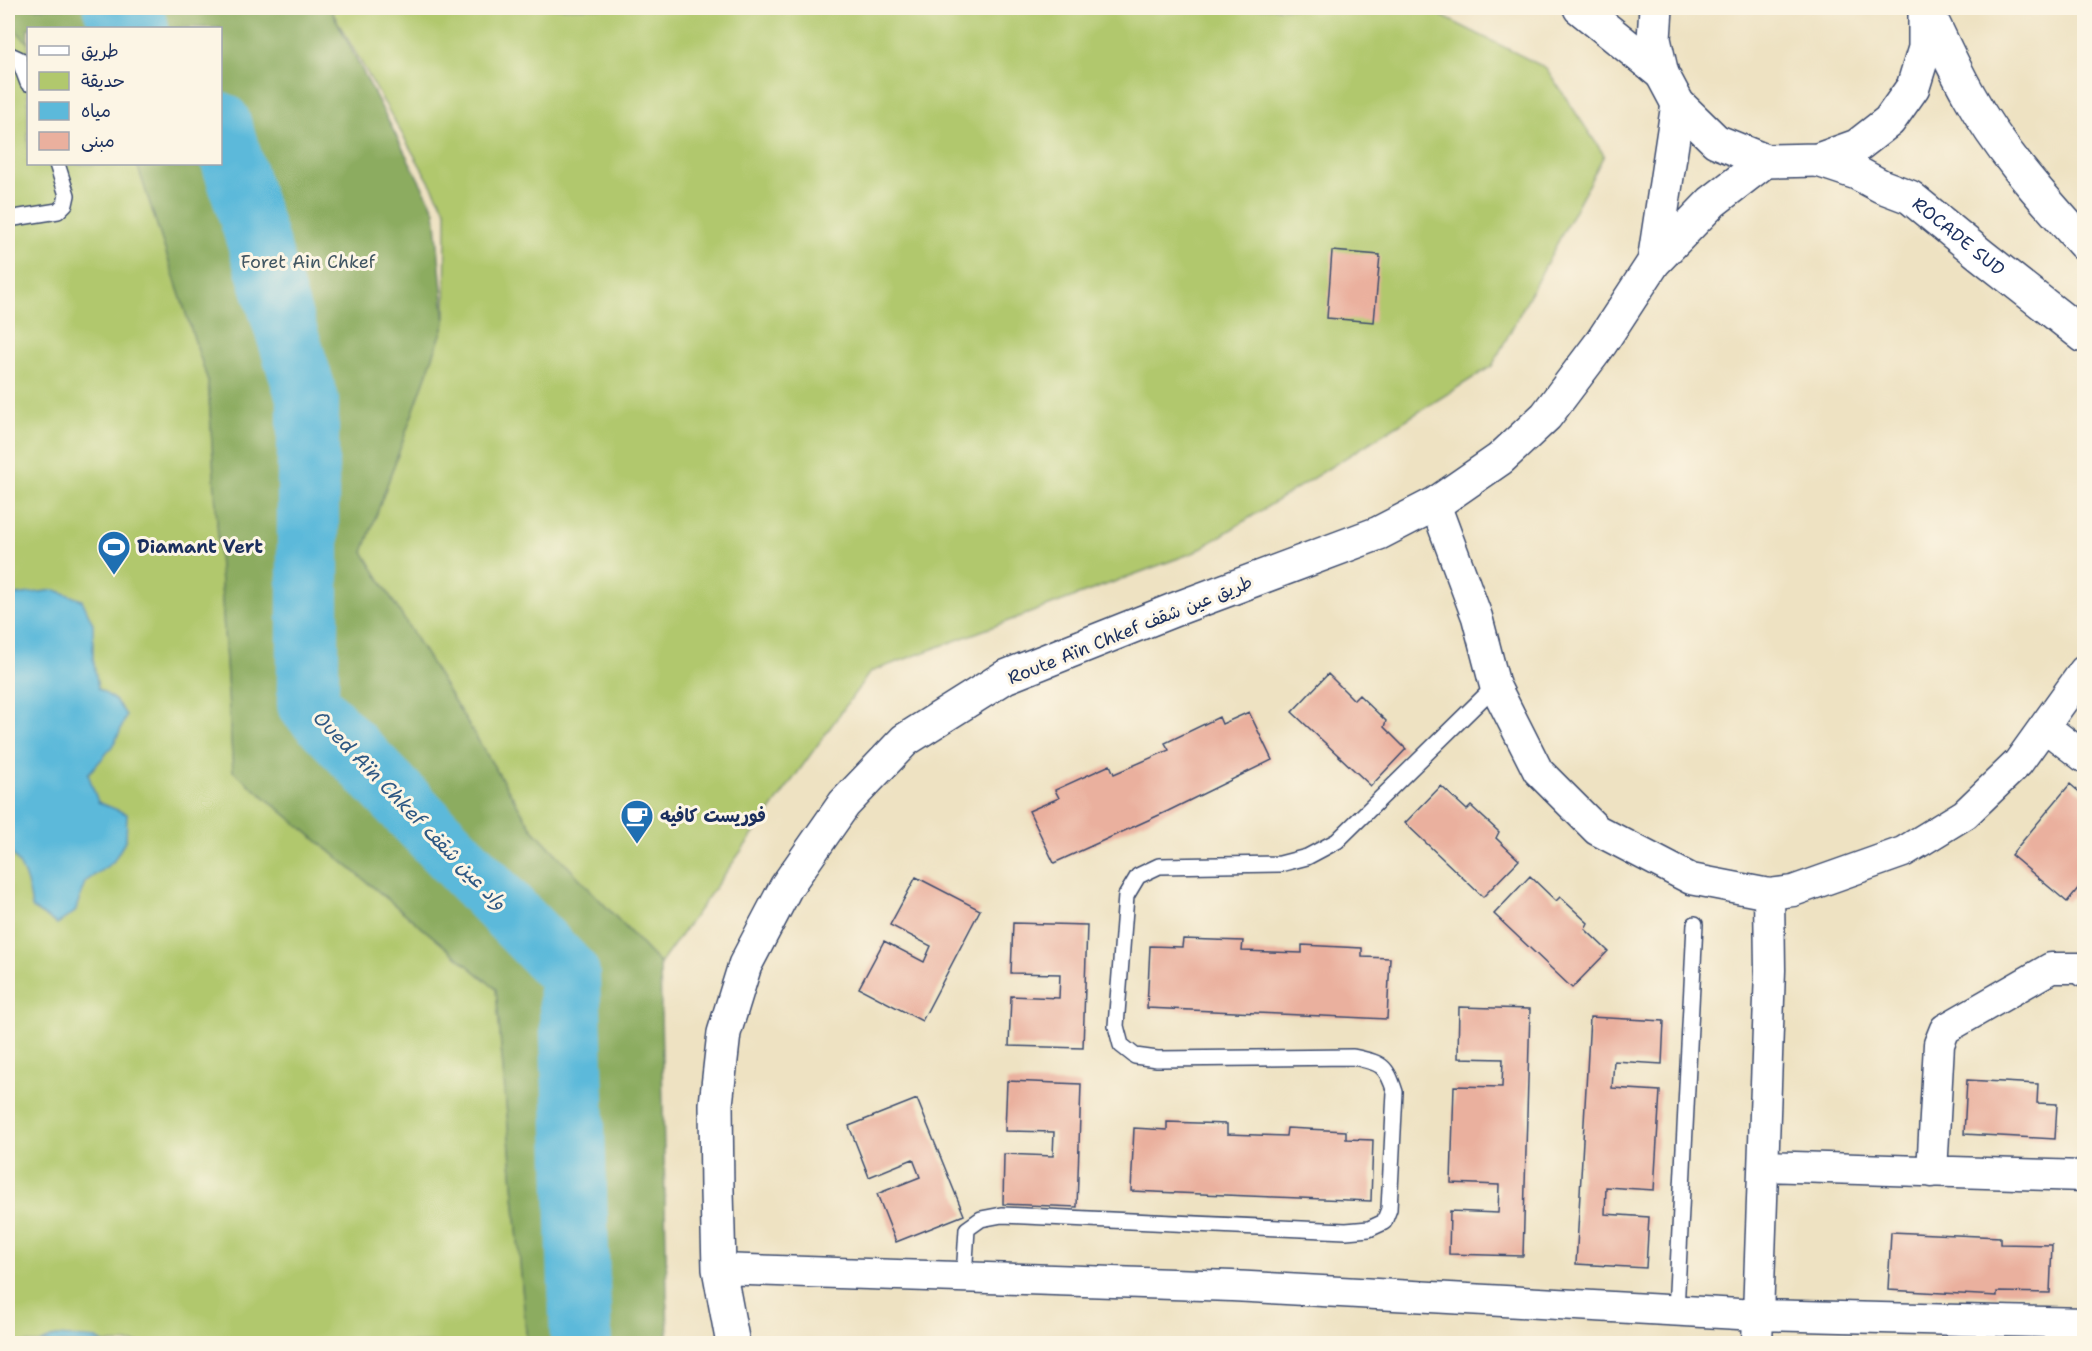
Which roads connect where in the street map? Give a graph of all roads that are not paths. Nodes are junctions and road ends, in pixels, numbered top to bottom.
1 (1580, 8) edge
2 (1656, 8) edge
3 (1925, 8) edge
4 (8, 54) edge
5 (1662, 74) junction
6 (27, 80) edge
7 (1678, 104) junction
8 (1818, 160) junction
9 (1766, 161) junction
10 (57, 165) edge
11 (8, 219) edge
12 (2085, 244) edge
13 (1654, 262) junction
14 (2085, 336) edge
15 (1436, 504) junction
16 (2085, 671) edge
17 (1495, 686) junction
18 (2045, 727) junction
19 (2085, 758) edge
20 (1769, 894) junction
21 (1695, 924) dead end
22 (2085, 972) edge
23 (1764, 1166) junction
24 (1932, 1172) junction
25 (2085, 1176) edge
26 (719, 1269) junction
27 (964, 1277) junction
28 (1676, 1311) junction
29 (2085, 1323) edge
30 (1757, 1329) edge
31 (733, 1344) edge

1 - 5 main road
2 - 5 main road
3 - 8 main road
3 - 12 main road
4 - 6 lane
5 - 7 main road
7 - 9 main road
7 - 13 main road, Route Aïn Chkef طريق عين شقف
8 - 9 main road
8 - 14 main road, ROCADE SUD
9 - 13 main road, Route Aïn Chkef طريق عين شقف
10 - 11 lane
13 - 15 main road, Route Aïn Chkef طريق عين شقف
15 - 17 street
15 - 26 main road, Route Aïn Chkef طريق عين شقف
16 - 18 street
17 - 20 street
17 - 27 lane
18 - 19 street
18 - 20 street
20 - 23 street
21 - 28 lane
22 - 24 street
23 - 24 street
23 - 30 street
24 - 25 street
26 - 27 street
26 - 31 main road, Route Aïn Chkef طريق عين شقف
27 - 28 street
28 - 30 street
29 - 30 street

